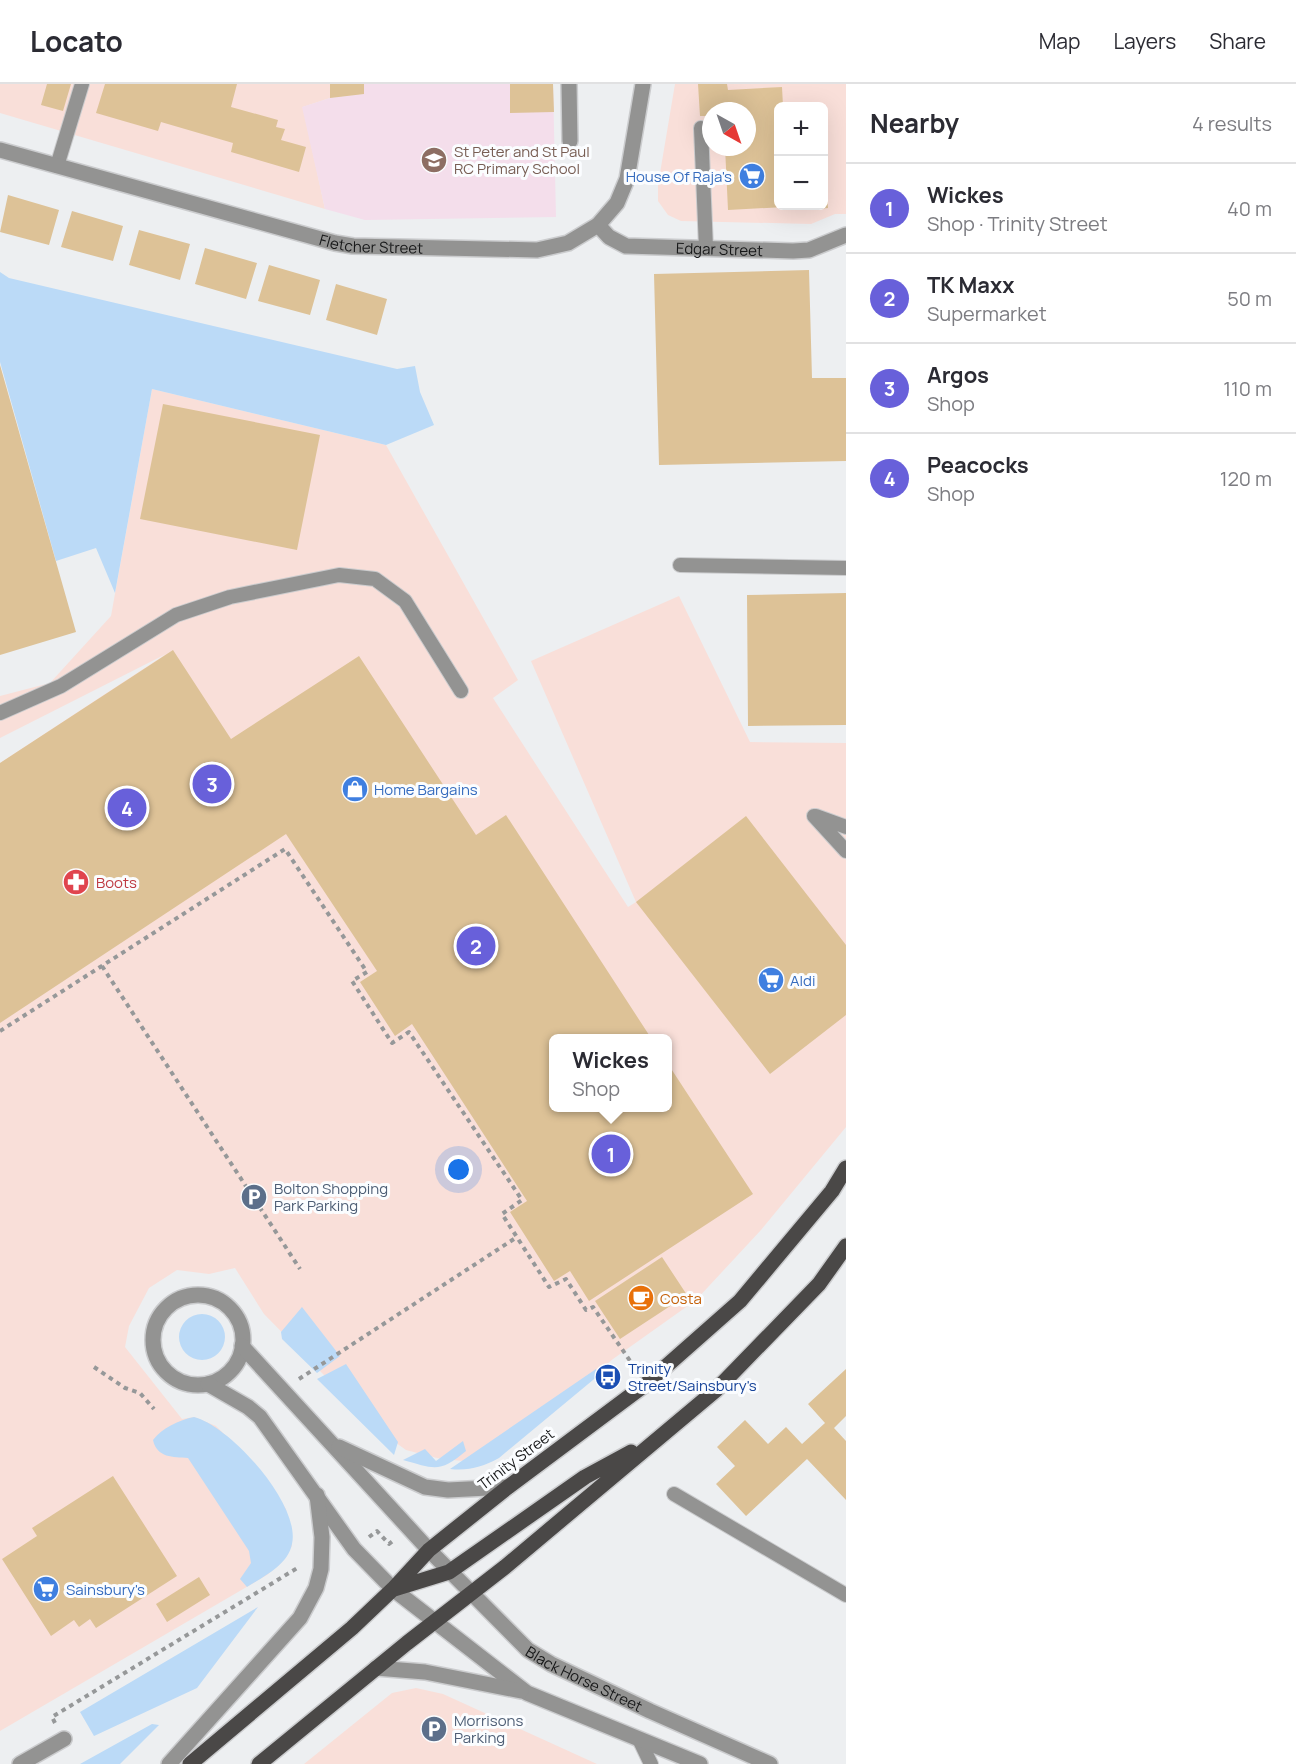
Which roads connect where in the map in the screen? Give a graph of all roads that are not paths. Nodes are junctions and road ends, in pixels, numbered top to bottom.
1 (82, 84) edge
2 (569, 84) edge
3 (642, 84) edge
4 (701, 128) dead end
5 (570, 141) dead end
6 (0, 150) edge
7 (57, 166) junction
8 (597, 225) junction
9 (846, 235) edge
10 (706, 248) junction
11 (680, 565) dead end
12 (846, 568) edge
13 (461, 691) dead end
14 (0, 713) edge
15 (846, 827) edge
16 (846, 851) edge
17 (846, 1168) edge
18 (846, 1245) edge
19 (243, 1346) junction
20 (208, 1384) junction
21 (660, 1437) junction
22 (328, 1441) junction
23 (508, 1487) junction
24 (317, 1494) junction
25 (674, 1494) dead end
26 (429, 1550) junction
27 (449, 1572) junction
28 (393, 1589) junction
29 (471, 1594) junction
30 (846, 1595) edge
31 (437, 1621) junction
32 (376, 1668) junction
33 (527, 1693) junction
34 (705, 1736) junction
35 (63, 1739) road end
36 (639, 1739) junction
37 (693, 1763) edge
38 (20, 1764) edge
39 (169, 1764) edge
40 (190, 1764) edge
41 (258, 1764) edge
42 (651, 1764) edge
43 (770, 1764) edge

1 - 7 lane
2 - 5 street
3 - 8 street, Fletcher Street
4 - 10 lane
6 - 7 street, Fletcher Street
7 - 8 street, Fletcher Street
8 - 10 street, Edgar Street
9 - 10 street, Edgar Street
11 - 12 lane
13 - 14 lane
15 - 16 lane
17 - 23 main road, Trinity Street
18 - 21 main road
19 - 20 street
19 - 20 street
19 - 22 street, Black Horse Street
20 - 24 street
21 - 27 main road
21 - 29 main road
22 - 23 street
22 - 26 street, Black Horse Street
23 - 26 main road, Trinity Street
24 - 28 street
24 - 39 street
25 - 30 lane
26 - 27 street, Black Horse Street
26 - 28 main road, Trinity Street
27 - 28 main road
27 - 29 street, Black Horse Street
28 - 31 street
28 - 40 main road, Trinity Street
29 - 31 main road
29 - 34 street, Black Horse Street
31 - 32 main road
31 - 33 street
32 - 33 street
32 - 41 main road
33 - 36 street
34 - 37 street
34 - 43 street, Black Horse Street
35 - 38 street
36 - 37 street
36 - 42 lane

